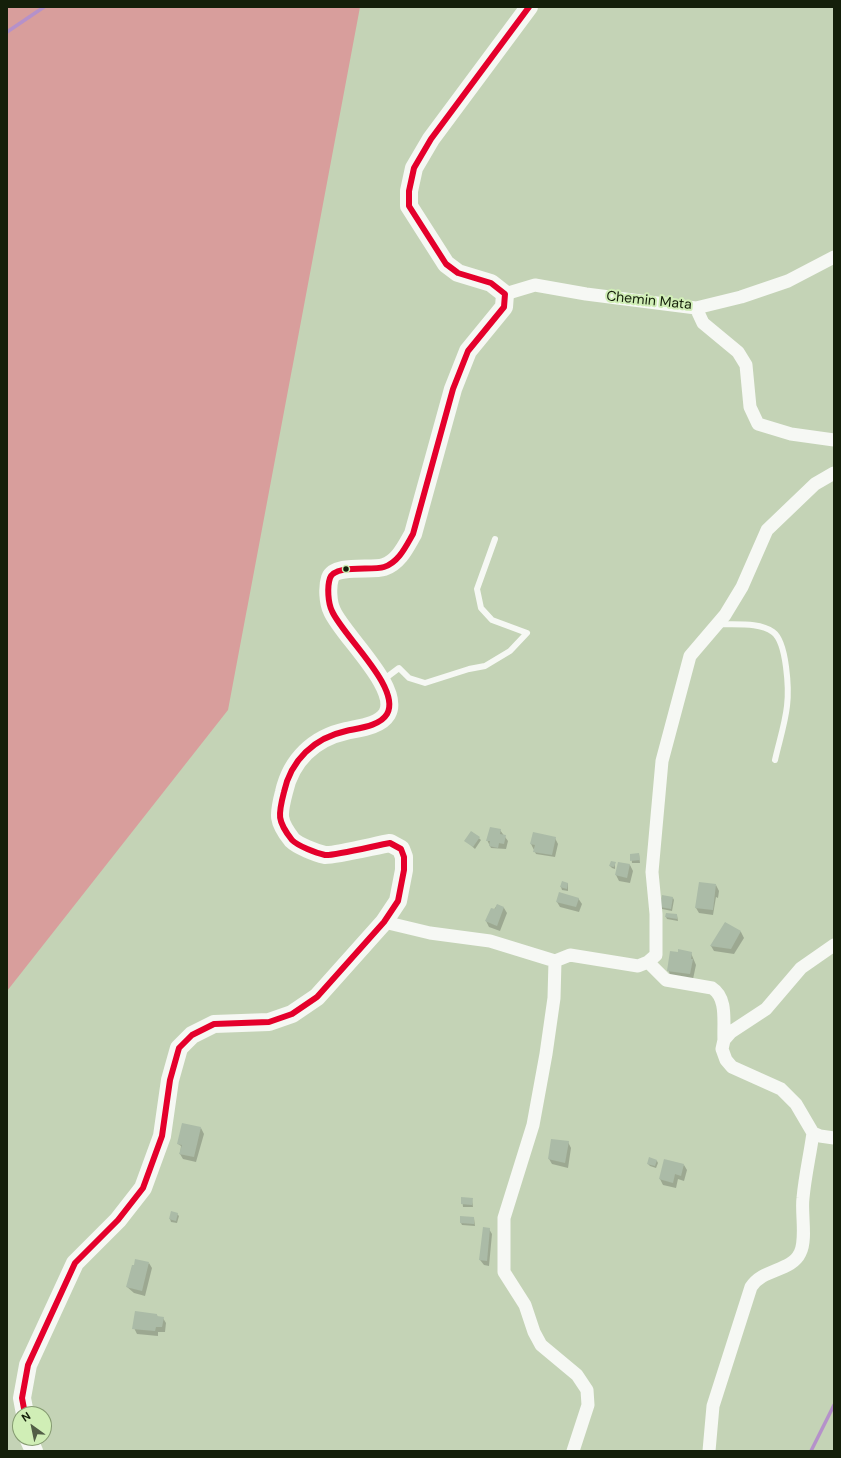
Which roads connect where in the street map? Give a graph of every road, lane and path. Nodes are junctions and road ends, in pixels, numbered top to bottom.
1 (529, 7) edge
2 (834, 257) edge
3 (505, 294) junction
4 (696, 308) junction
5 (834, 440) edge
6 (834, 473) edge
7 (495, 539) dead end
8 (717, 624) junction
9 (382, 681) junction
10 (775, 760) dead end
11 (384, 922) junction
12 (834, 945) edge
13 (554, 962) junction
14 (648, 962) junction
15 (724, 1040) junction
16 (814, 1134) junction
17 (834, 1138) edge
18 (23, 1406) edge
19 (573, 1451) edge
20 (709, 1451) edge

1 - 3 main road
2 - 4 street, Chemin Mata
3 - 4 street, Chemin Mata
3 - 9 main road
4 - 5 street
6 - 8 street
7 - 9 lane
8 - 10 lane
8 - 14 street
9 - 11 main road
11 - 13 street
11 - 18 main road
12 - 15 street
13 - 14 street
13 - 19 street
14 - 15 street
15 - 16 street
16 - 17 street
16 - 20 street

